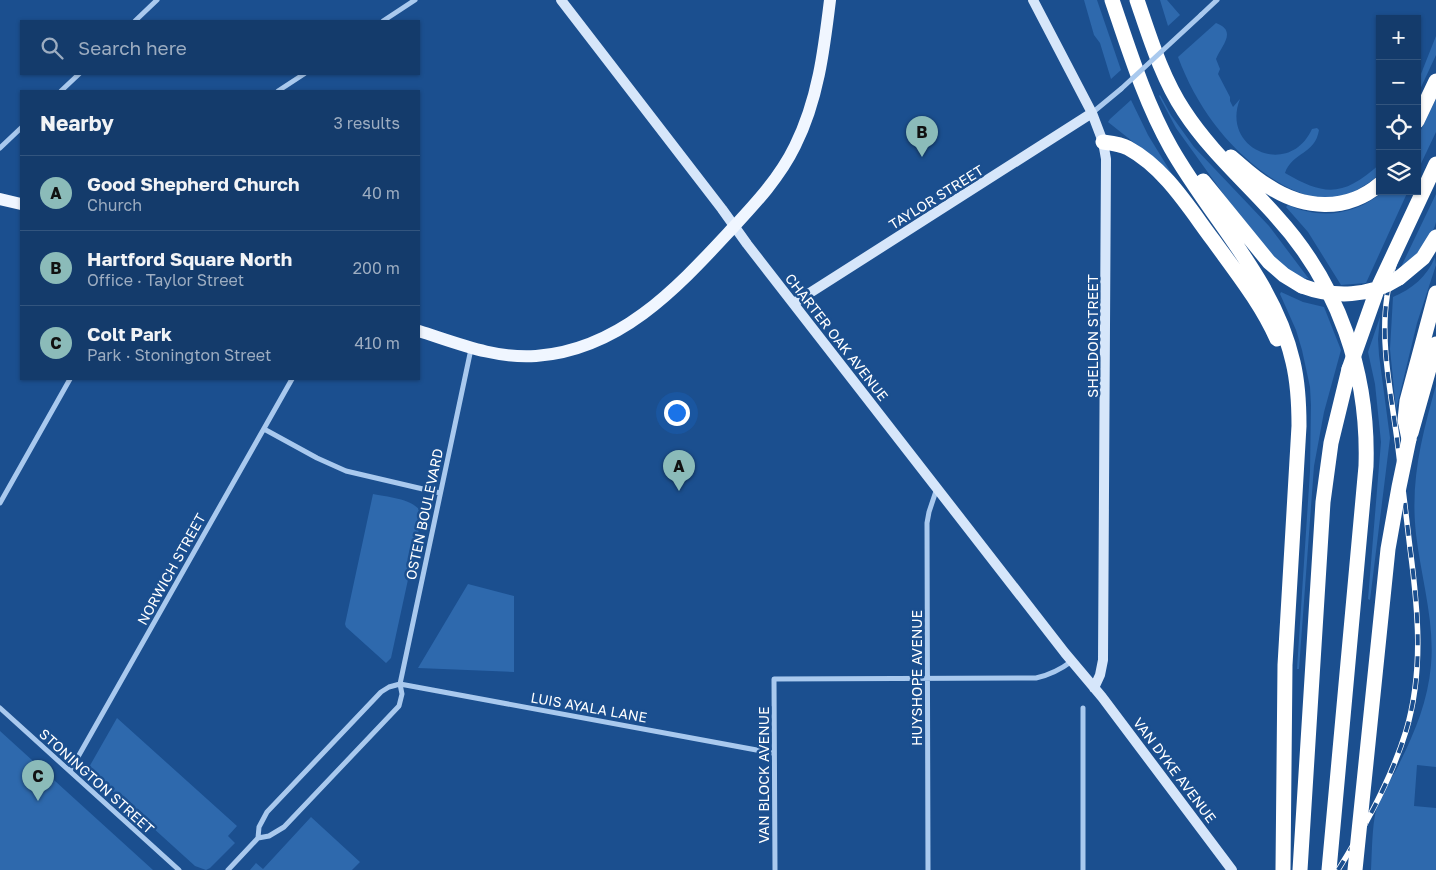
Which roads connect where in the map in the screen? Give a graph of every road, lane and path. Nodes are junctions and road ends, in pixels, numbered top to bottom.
1 (157, 0) edge
2 (415, 0) edge
3 (561, 0) edge
4 (830, 0) edge
5 (1033, 0) edge
6 (1112, 0) edge
7 (1137, 0) edge
8 (1217, 0) edge
9 (136, 20) edge
10 (385, 20) edge
11 (78, 75) edge
12 (302, 75) edge
13 (1436, 82) edge
14 (62, 90) edge
15 (280, 90) edge
16 (1092, 113) junction
17 (1421, 113) edge
18 (20, 129) edge
19 (1205, 140) junction
20 (1103, 142) junction
21 (0, 148) edge
22 (1175, 154) junction
23 (1436, 164) edge
24 (1376, 187) edge
25 (0, 199) edge
26 (20, 204) edge
27 (734, 226) junction
28 (1436, 238) edge
29 (1436, 293) edge
30 (794, 303) junction
31 (420, 331) edge
32 (1436, 344) edge
33 (471, 348) junction
34 (69, 380) edge
35 (291, 380) edge
36 (1299, 407) junction
37 (264, 429) junction
38 (1410, 439) junction
39 (937, 488) junction
40 (440, 493) junction
41 (0, 503) edge
42 (1072, 661) junction
43 (928, 678) junction
44 (400, 684) junction
45 (1094, 688) junction
46 (0, 708) edge
47 (1083, 708) dead end
48 (773, 753) junction
49 (70, 771) junction
50 (258, 838) junction
51 (179, 870) edge
52 (228, 870) edge
53 (775, 870) edge
54 (928, 870) edge
55 (1083, 870) edge
56 (1232, 870) edge
57 (1283, 870) edge
58 (1300, 870) edge
59 (1329, 870) edge
60 (1356, 870) edge

1 - 9 street
2 - 10 street
3 - 27 street, CHARTER OAK AVENUE
4 - 27 main road
5 - 16 street, SHELDON STREET
6 - 22 highway
7 - 19 highway
8 - 16 street, bridge
11 - 14 street
12 - 15 street
13 - 17 highway
16 - 20 street, SHELDON STREET
16 - 30 street, TAYLOR STREET
18 - 21 street
19 - 24 highway
19 - 59 highway
20 - 36 highway
20 - 45 street, SHELDON STREET
22 - 28 highway, bridge
22 - 36 highway
23 - 58 highway, bridge
25 - 26 main road
27 - 30 street, CHARTER OAK AVENUE
27 - 33 main road
29 - 38 highway
30 - 39 street, CHARTER OAK AVENUE
31 - 33 main road
32 - 38 highway
33 - 40 street, OSTEN BOULEVARD
34 - 41 street
35 - 37 street, NORWICH STREET
36 - 57 highway
37 - 40 street
37 - 49 street, NORWICH STREET
38 - 60 highway, bridge
39 - 42 street, CHARTER OAK AVENUE
39 - 43 street, HUYSHOPE AVENUE
40 - 44 street, OSTEN BOULEVARD
42 - 43 street
42 - 45 street, CHARTER OAK AVENUE
43 - 48 street, VAN BLOCK AVENUE
43 - 54 street, HUYSHOPE AVENUE
44 - 48 street, LUIS AYALA LANE
44 - 50 street, OSTEN BOULEVARD
44 - 50 street, OSTEN BOULEVARD
45 - 56 street, VAN DYKE AVENUE
46 - 49 street, STONINGTON STREET
47 - 55 street
48 - 53 street, VAN BLOCK AVENUE
49 - 51 street, STONINGTON STREET
50 - 52 street, OSTEN BOULEVARD

